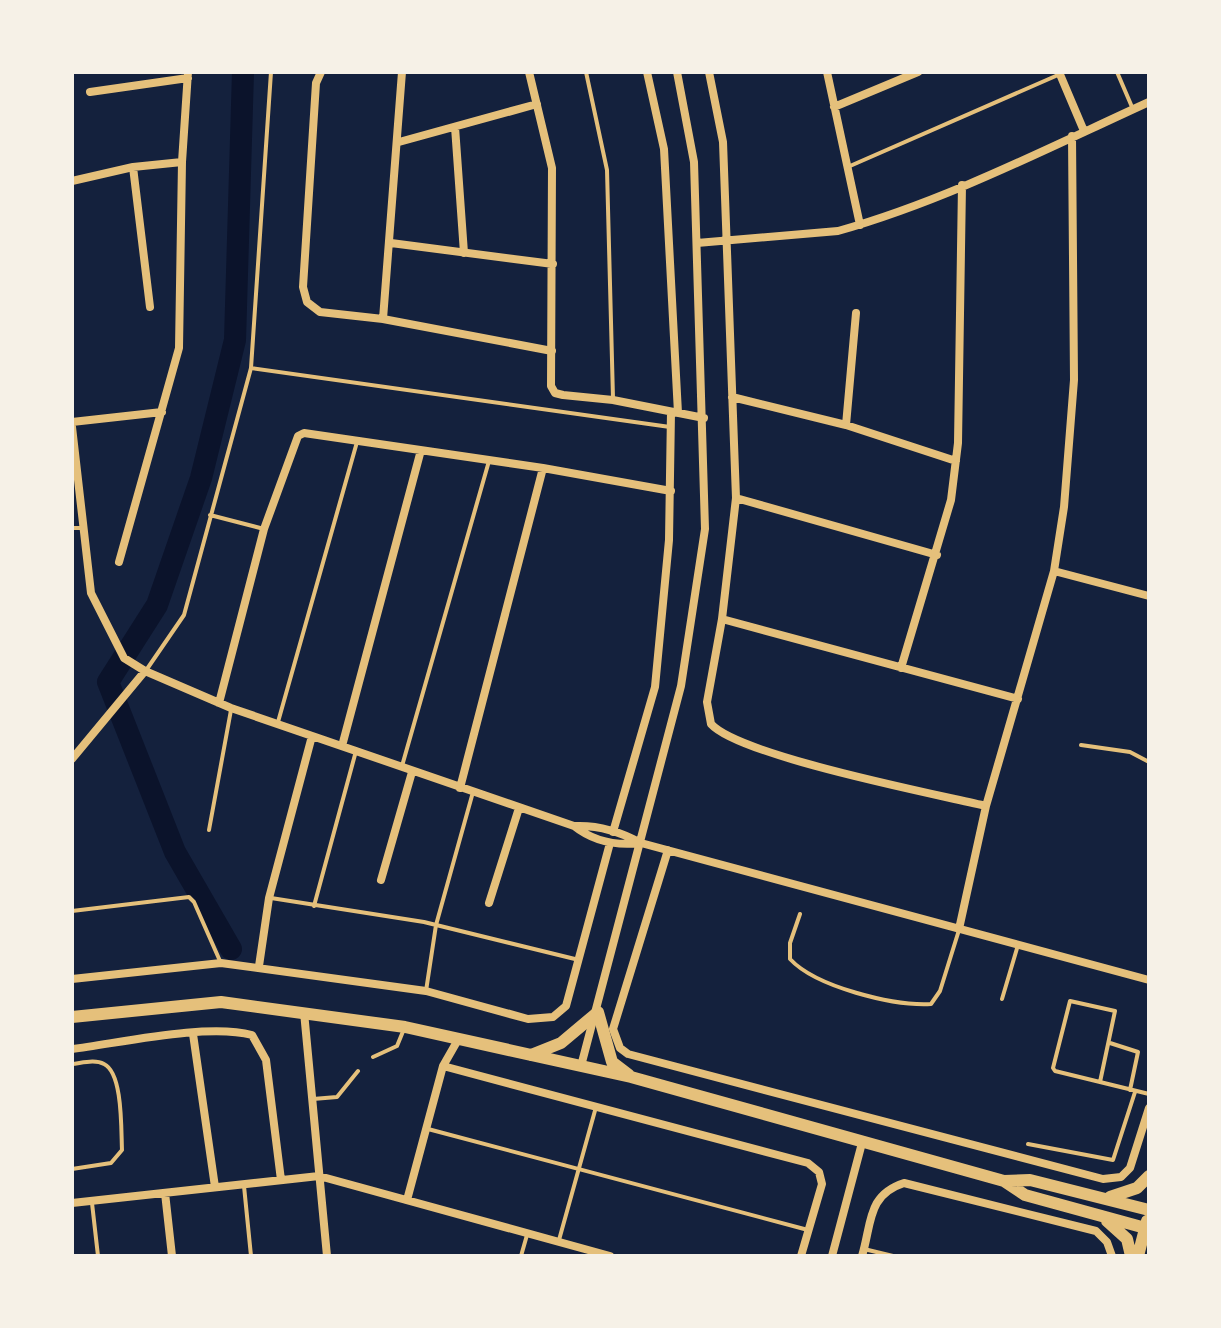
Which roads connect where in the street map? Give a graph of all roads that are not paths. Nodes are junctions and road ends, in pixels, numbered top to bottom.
1 (271, 72) edge
2 (321, 72) edge
3 (402, 72) edge
4 (529, 72) edge
5 (586, 72) edge
6 (647, 72) edge
7 (677, 72) edge
8 (709, 72) edge
9 (827, 72) edge
10 (918, 72) edge
11 (1117, 72) edge
12 (1060, 73) edge
13 (188, 75) edge
14 (90, 92) dead end
15 (1149, 102) edge
16 (537, 104) junction
17 (834, 107) junction
18 (1133, 110) junction
19 (455, 127) junction
20 (1084, 131) junction
21 (1072, 136) junction
22 (399, 142) junction
23 (182, 162) junction
24 (133, 167) junction
25 (847, 167) junction
26 (72, 181) edge
27 (962, 185) junction
28 (860, 225) junction
29 (727, 241) junction
30 (391, 243) junction
31 (697, 243) junction
32 (464, 253) junction
33 (553, 264) junction
34 (150, 307) dead end
35 (856, 313) dead end
36 (383, 319) junction
37 (552, 351) junction
38 (251, 368) junction
39 (732, 397) junction
40 (613, 400) junction
41 (162, 412) junction
42 (674, 412) junction
43 (704, 418) junction
44 (72, 424) edge
45 (846, 425) junction
46 (670, 427) junction
47 (357, 441) junction
48 (421, 450) junction
49 (489, 461) junction
50 (956, 461) junction
51 (543, 468) junction
52 (671, 491) junction
53 (736, 498) junction
54 (210, 515) junction
55 (72, 528) edge
56 (83, 528) junction
57 (264, 529) junction
58 (937, 555) junction
59 (119, 562) dead end
60 (1054, 571) junction
61 (1149, 596) edge
62 (722, 619) junction
63 (901, 668) junction
64 (145, 671) junction
65 (1018, 699) junction
66 (219, 703) junction
67 (231, 708) junction
68 (278, 725) junction
69 (312, 736) junction
70 (1081, 745) dead end
71 (342, 746) junction
72 (356, 751) junction
73 (72, 759) edge
74 (1149, 762) edge
75 (402, 768) junction
76 (412, 772) junction
77 (460, 788) junction
78 (473, 792) junction
79 (986, 806) junction
80 (519, 808) junction
81 (574, 826) junction
82 (209, 830) dead end
83 (613, 832) junction
84 (610, 843) junction
85 (641, 843) junction
86 (668, 850) junction
87 (381, 880) dead end
88 (269, 898) junction
89 (489, 903) dead end
90 (314, 906) junction
91 (72, 911) edge
92 (800, 914) dead end
93 (436, 925) junction
94 (959, 929) junction
95 (1018, 945) junction
96 (579, 960) junction
97 (221, 963) junction
98 (259, 966) junction
99 (72, 979) edge
100 (1149, 980) edge
101 (426, 991) junction
102 (1002, 999) dead end
103 (304, 1011) junction
104 (598, 1012) junction
105 (72, 1017) edge
106 (405, 1027) junction
107 (193, 1034) junction
108 (460, 1038) junction
109 (1110, 1043) junction
110 (72, 1049) edge
111 (531, 1055) junction
112 (373, 1057) dead end
113 (72, 1064) edge
114 (443, 1066) junction
115 (581, 1066) junction
116 (358, 1071) dead end
117 (631, 1077) junction
118 (1100, 1082) junction
119 (1133, 1091) junction
120 (1149, 1094) edge
121 (312, 1100) junction
122 (596, 1107) junction
123 (1149, 1108) edge
124 (426, 1129) junction
125 (862, 1143) junction
126 (1028, 1144) dead end
127 (72, 1169) edge
128 (579, 1170) junction
129 (319, 1176) junction
130 (1149, 1176) edge
131 (281, 1180) junction
132 (1004, 1181) junction
133 (244, 1184) junction
134 (215, 1187) junction
135 (165, 1193) junction
136 (1107, 1198) junction
137 (407, 1200) junction
138 (92, 1201) junction
139 (72, 1203) edge
140 (1149, 1212) edge
141 (1100, 1216) junction
142 (1147, 1228) edge
143 (808, 1230) junction
144 (528, 1233) junction
145 (558, 1242) junction
146 (863, 1252) edge
147 (98, 1256) edge
148 (172, 1256) edge
149 (251, 1256) edge
150 (328, 1256) edge
151 (521, 1256) edge
152 (610, 1256) edge
153 (801, 1256) edge
154 (832, 1256) edge
155 (893, 1256) edge
156 (1112, 1256) edge
157 (1131, 1256) edge
158 (1138, 1256) edge

1 - 38 lane
2 - 36 street
3 - 22 street
4 - 16 street
5 - 40 lane
6 - 42 street
7 - 31 street
8 - 29 street
9 - 17 street
10 - 17 street
11 - 18 lane
12 - 20 street
12 - 25 lane
13 - 14 street
13 - 23 street
15 - 18 street
16 - 19 street
16 - 33 street
17 - 25 street
18 - 20 street
19 - 22 street
19 - 32 street
20 - 21 street
21 - 27 street
21 - 60 street
22 - 30 street
23 - 24 street
23 - 41 street
24 - 26 street
24 - 34 street
25 - 28 street
27 - 28 street
27 - 50 street
28 - 29 street
29 - 31 street
29 - 39 street
30 - 32 street
30 - 36 street
31 - 43 street
32 - 33 street
33 - 37 street
35 - 45 street
36 - 37 street
37 - 40 street
38 - 46 lane
38 - 54 lane
39 - 45 street
39 - 53 street
40 - 42 street
41 - 44 street
41 - 59 street
42 - 43 street
42 - 46 street
43 - 85 street
44 - 56 street
45 - 50 street
46 - 52 street
47 - 48 street
47 - 57 street
47 - 68 lane
48 - 49 street
48 - 71 street
49 - 51 street
49 - 75 lane
50 - 58 street
51 - 52 street
51 - 77 street
52 - 83 street
53 - 58 street
53 - 62 street
54 - 57 lane
54 - 64 lane
55 - 56 lane
56 - 64 street
57 - 66 street
58 - 63 street
60 - 61 street
60 - 65 street
62 - 63 street
62 - 79 street
63 - 65 street
64 - 66 street
64 - 73 street
65 - 79 street
66 - 67 street
67 - 68 street
67 - 82 lane
68 - 69 street
69 - 71 street
69 - 88 street
70 - 74 lane
71 - 72 street
72 - 75 street
72 - 90 lane
75 - 76 street
76 - 77 street
76 - 87 street
77 - 78 street
78 - 80 street
78 - 93 lane
79 - 94 street
80 - 81 street
80 - 89 street
81 - 83 street
81 - 84 street
83 - 85 street
84 - 85 street
84 - 96 street
85 - 86 street
85 - 104 street
86 - 94 street
86 - 123 street
88 - 90 lane
88 - 98 street
90 - 93 lane
91 - 97 lane
92 - 94 lane
93 - 96 lane
93 - 101 lane
94 - 95 street
95 - 100 street
95 - 102 lane
96 - 101 street
97 - 98 street
97 - 99 street
98 - 101 street
103 - 105 main road
103 - 106 main road
103 - 121 street
104 - 111 main road
104 - 115 street
104 - 117 main road
106 - 108 main road
106 - 112 lane
107 - 110 street
107 - 131 street
107 - 134 street
108 - 111 main road
108 - 114 street
109 - 118 lane
109 - 118 lane
109 - 119 lane
111 - 115 main road
113 - 127 lane
114 - 122 street
114 - 124 street
115 - 117 main road
116 - 121 lane
117 - 125 main road
118 - 119 lane
119 - 120 lane
119 - 126 lane
121 - 129 street
122 - 128 lane
122 - 143 street
124 - 128 lane
124 - 137 street
125 - 132 main road
125 - 154 street
128 - 143 lane
128 - 145 lane
129 - 131 street
129 - 137 street
129 - 150 street
130 - 136 main road
131 - 133 street
132 - 136 main road
132 - 141 main road
133 - 134 street
133 - 149 lane
134 - 135 street
135 - 138 street
135 - 148 street
136 - 140 main road
137 - 144 street
138 - 139 street
138 - 147 lane
140 - 142 main road
141 - 142 main road
141 - 157 main road
142 - 158 main road
143 - 153 street
144 - 145 street
144 - 151 lane
145 - 152 street
146 - 155 lane
146 - 156 street

